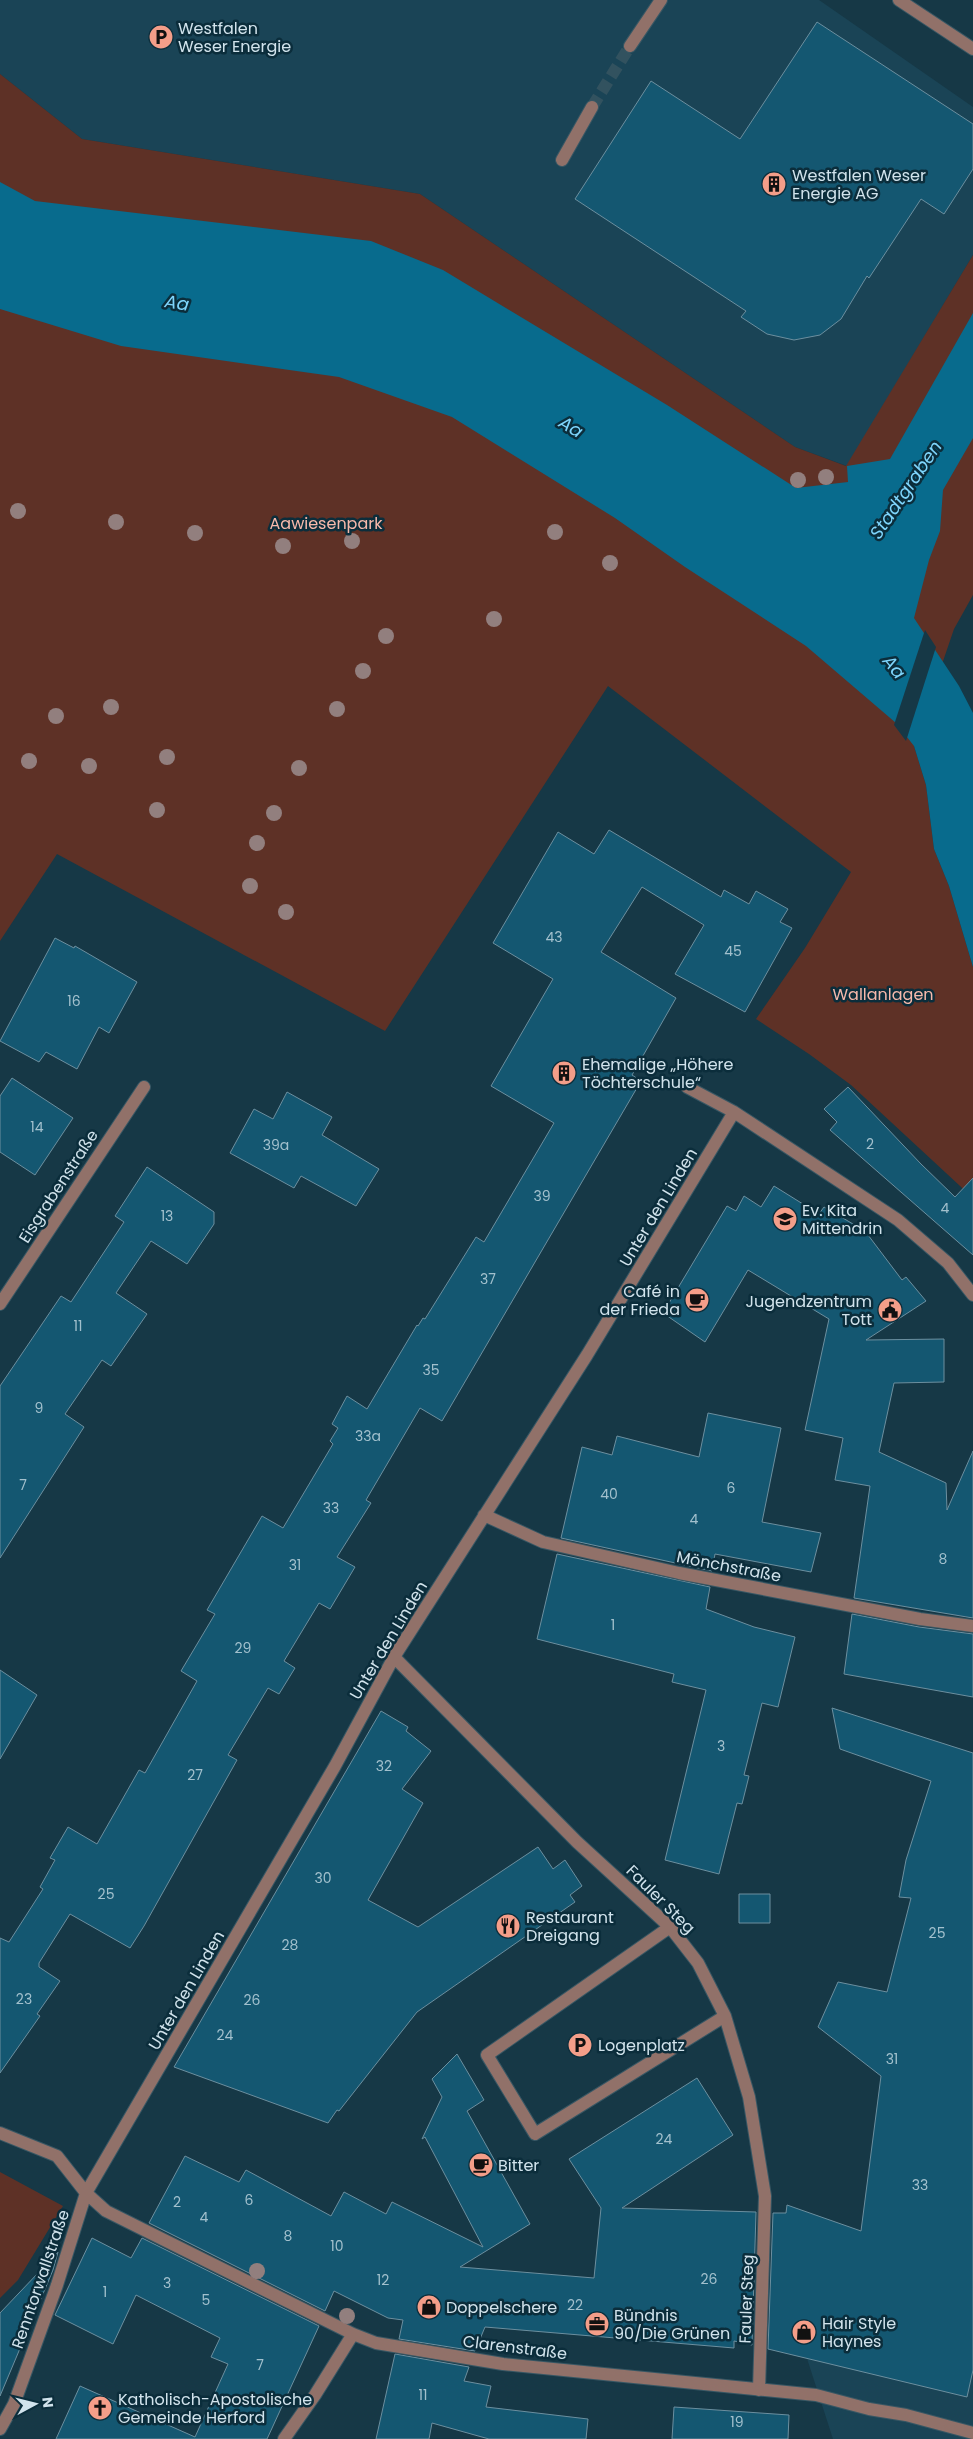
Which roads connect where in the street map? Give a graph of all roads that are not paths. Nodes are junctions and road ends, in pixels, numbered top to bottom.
1 (661, 0) edge
2 (899, 0) edge
3 (630, 46) tunnel mouth
4 (973, 49) edge
5 (592, 107) tunnel mouth
6 (562, 160) dead end
7 (144, 1086) dead end
8 (687, 1087) dead end
9 (734, 1112) junction
10 (973, 1294) edge
11 (0, 1304) edge
12 (484, 1515) junction
13 (973, 1626) edge
14 (394, 1657) junction
15 (670, 1927) junction
16 (725, 2016) junction
17 (0, 2133) edge
18 (86, 2193) junction
19 (353, 2334) junction
20 (759, 2390) junction
21 (0, 2429) edge
22 (973, 2433) edge
23 (284, 2439) edge

1 - 3 street
2 - 4 street
5 - 6 street
7 - 11 street, Eisgrabenstraße
8 - 9 street
9 - 10 street
9 - 12 street, Unter den Linden
12 - 13 street, Mönchstraße
12 - 14 street, Unter den Linden
14 - 15 street, Fauler Steg
14 - 18 street, Unter den Linden
15 - 16 street, Fauler Steg
15 - 16 street
16 - 20 street, Fauler Steg
17 - 18 street, Clarenstraße
18 - 19 street, Clarenstraße
18 - 21 street, Renntorwallstraße
19 - 20 street, Clarenstraße
19 - 23 street
20 - 22 street, Clarenstraße

